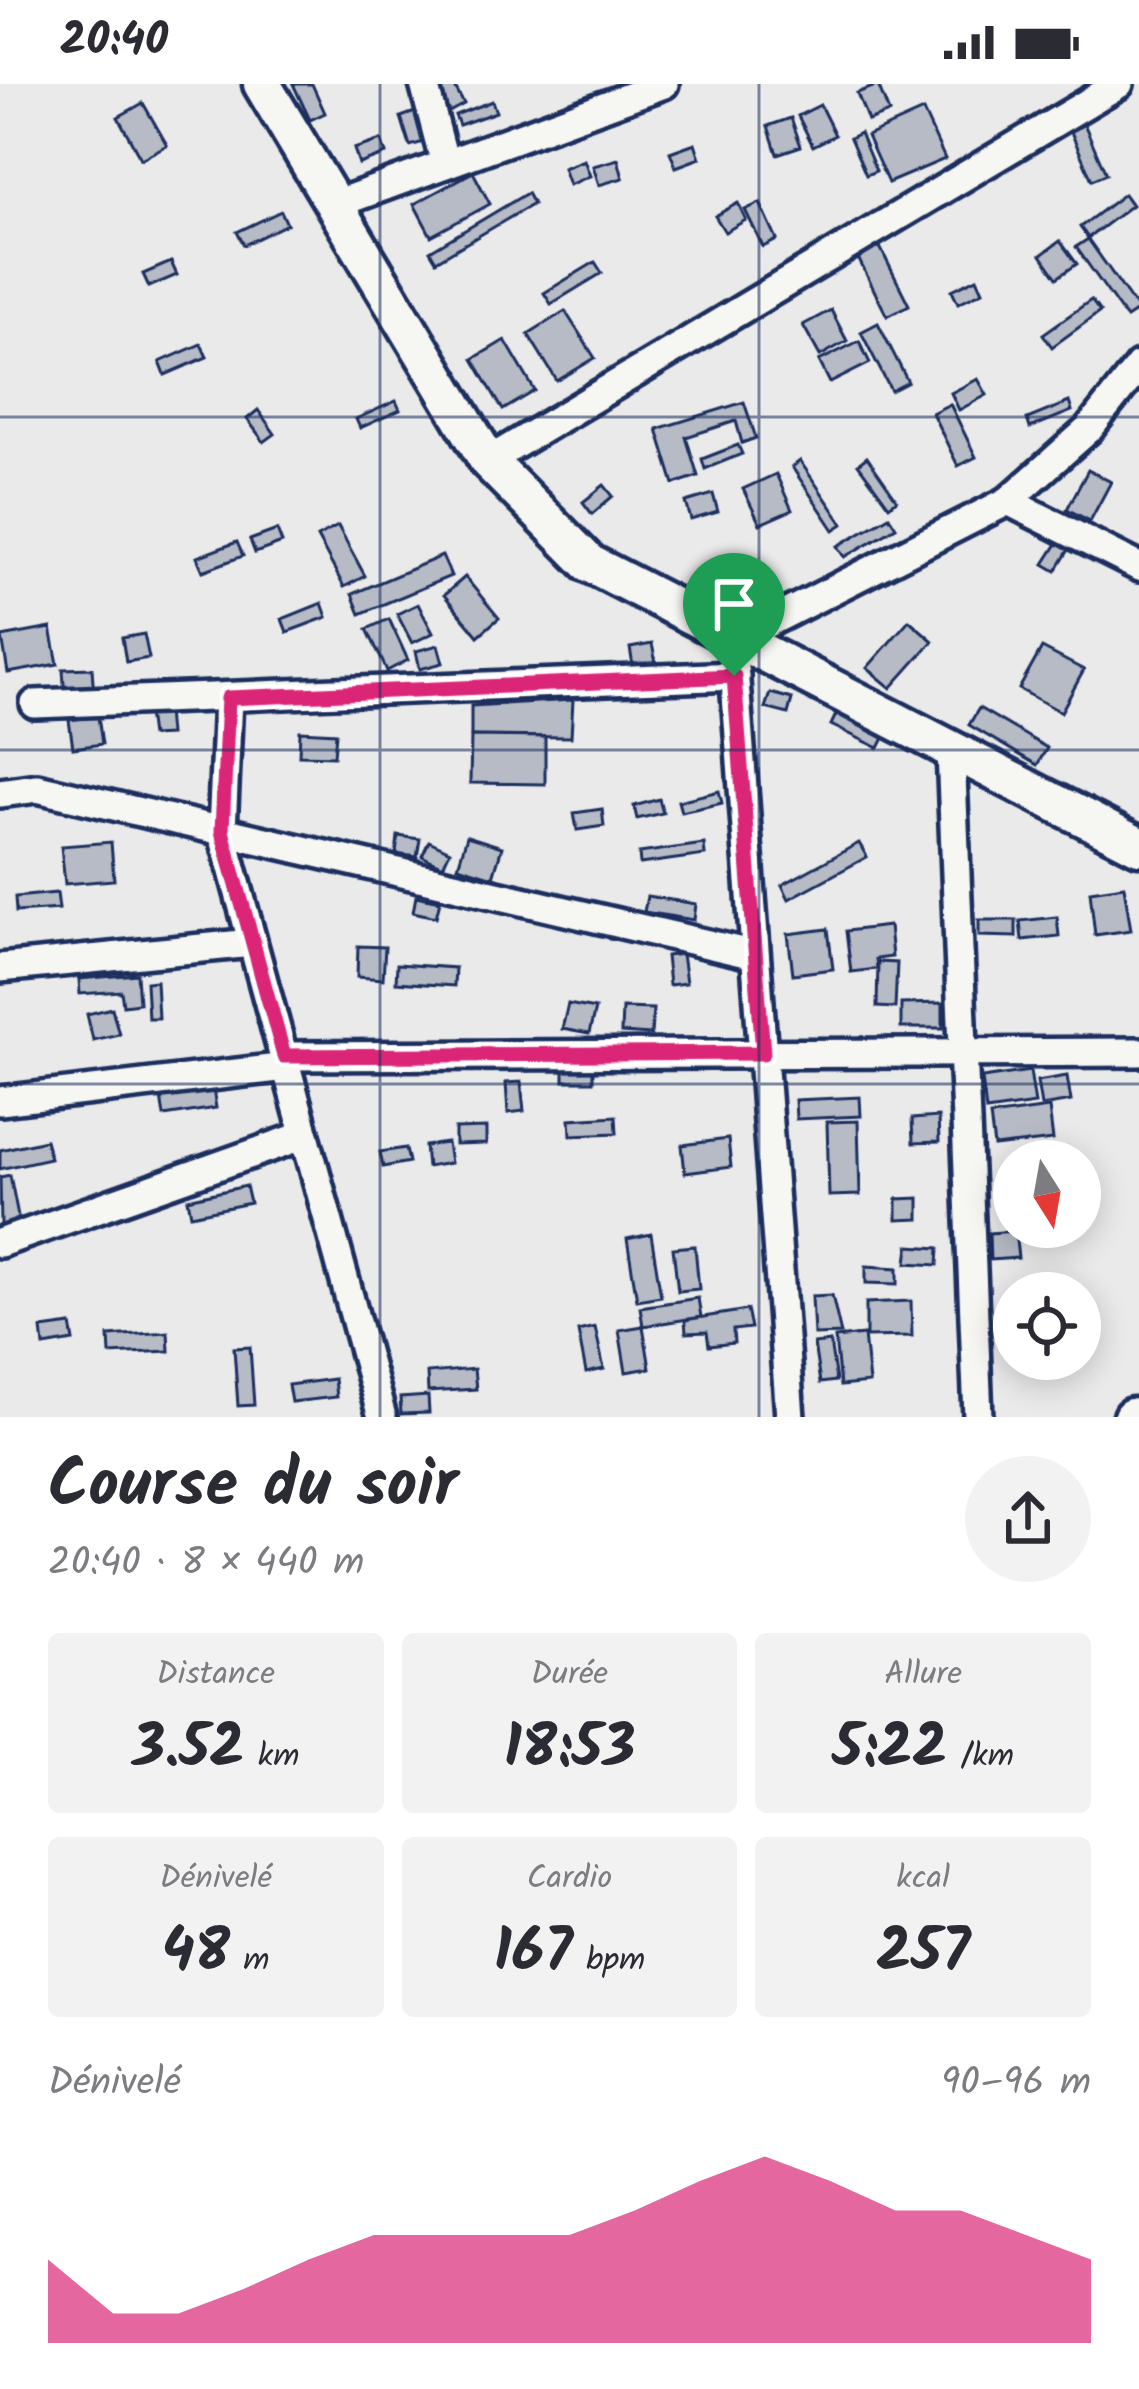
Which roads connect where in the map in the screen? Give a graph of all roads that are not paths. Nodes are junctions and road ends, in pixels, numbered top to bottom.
1 (262, 84) edge
2 (424, 84) edge
3 (664, 84) edge
4 (1119, 84) edge
5 (445, 164) junction
6 (333, 205) junction
7 (1139, 366) edge
8 (488, 460) junction
9 (1008, 501) junction
10 (1139, 567) edge
11 (733, 659) junction
12 (228, 698) junction
13 (35, 704) dead end
14 (951, 752) junction
15 (0, 793) edge
16 (222, 831) junction
17 (1139, 846) edge
18 (252, 943) junction
19 (755, 955) junction
20 (0, 968) edge
21 (963, 1052) junction
22 (1139, 1052) edge
23 (763, 1053) junction
24 (285, 1061) junction
25 (0, 1101) edge
26 (305, 1135) junction
27 (0, 1243) edge
28 (382, 1417) edge
29 (790, 1417) edge
30 (978, 1417) edge

1 - 6 street
2 - 5 street
3 - 5 street
4 - 8 street
5 - 6 street
6 - 8 street
7 - 9 street
8 - 11 street
9 - 10 street
9 - 11 street
11 - 12 street
11 - 14 street
11 - 19 street
12 - 13 street
12 - 16 street
14 - 17 street
14 - 21 street
15 - 16 street
16 - 18 street
16 - 19 street
18 - 20 street
18 - 24 street
19 - 23 street
21 - 22 street
21 - 23 street
21 - 30 street
23 - 24 street
23 - 29 street
24 - 25 street
24 - 26 street
26 - 27 street
26 - 28 street

